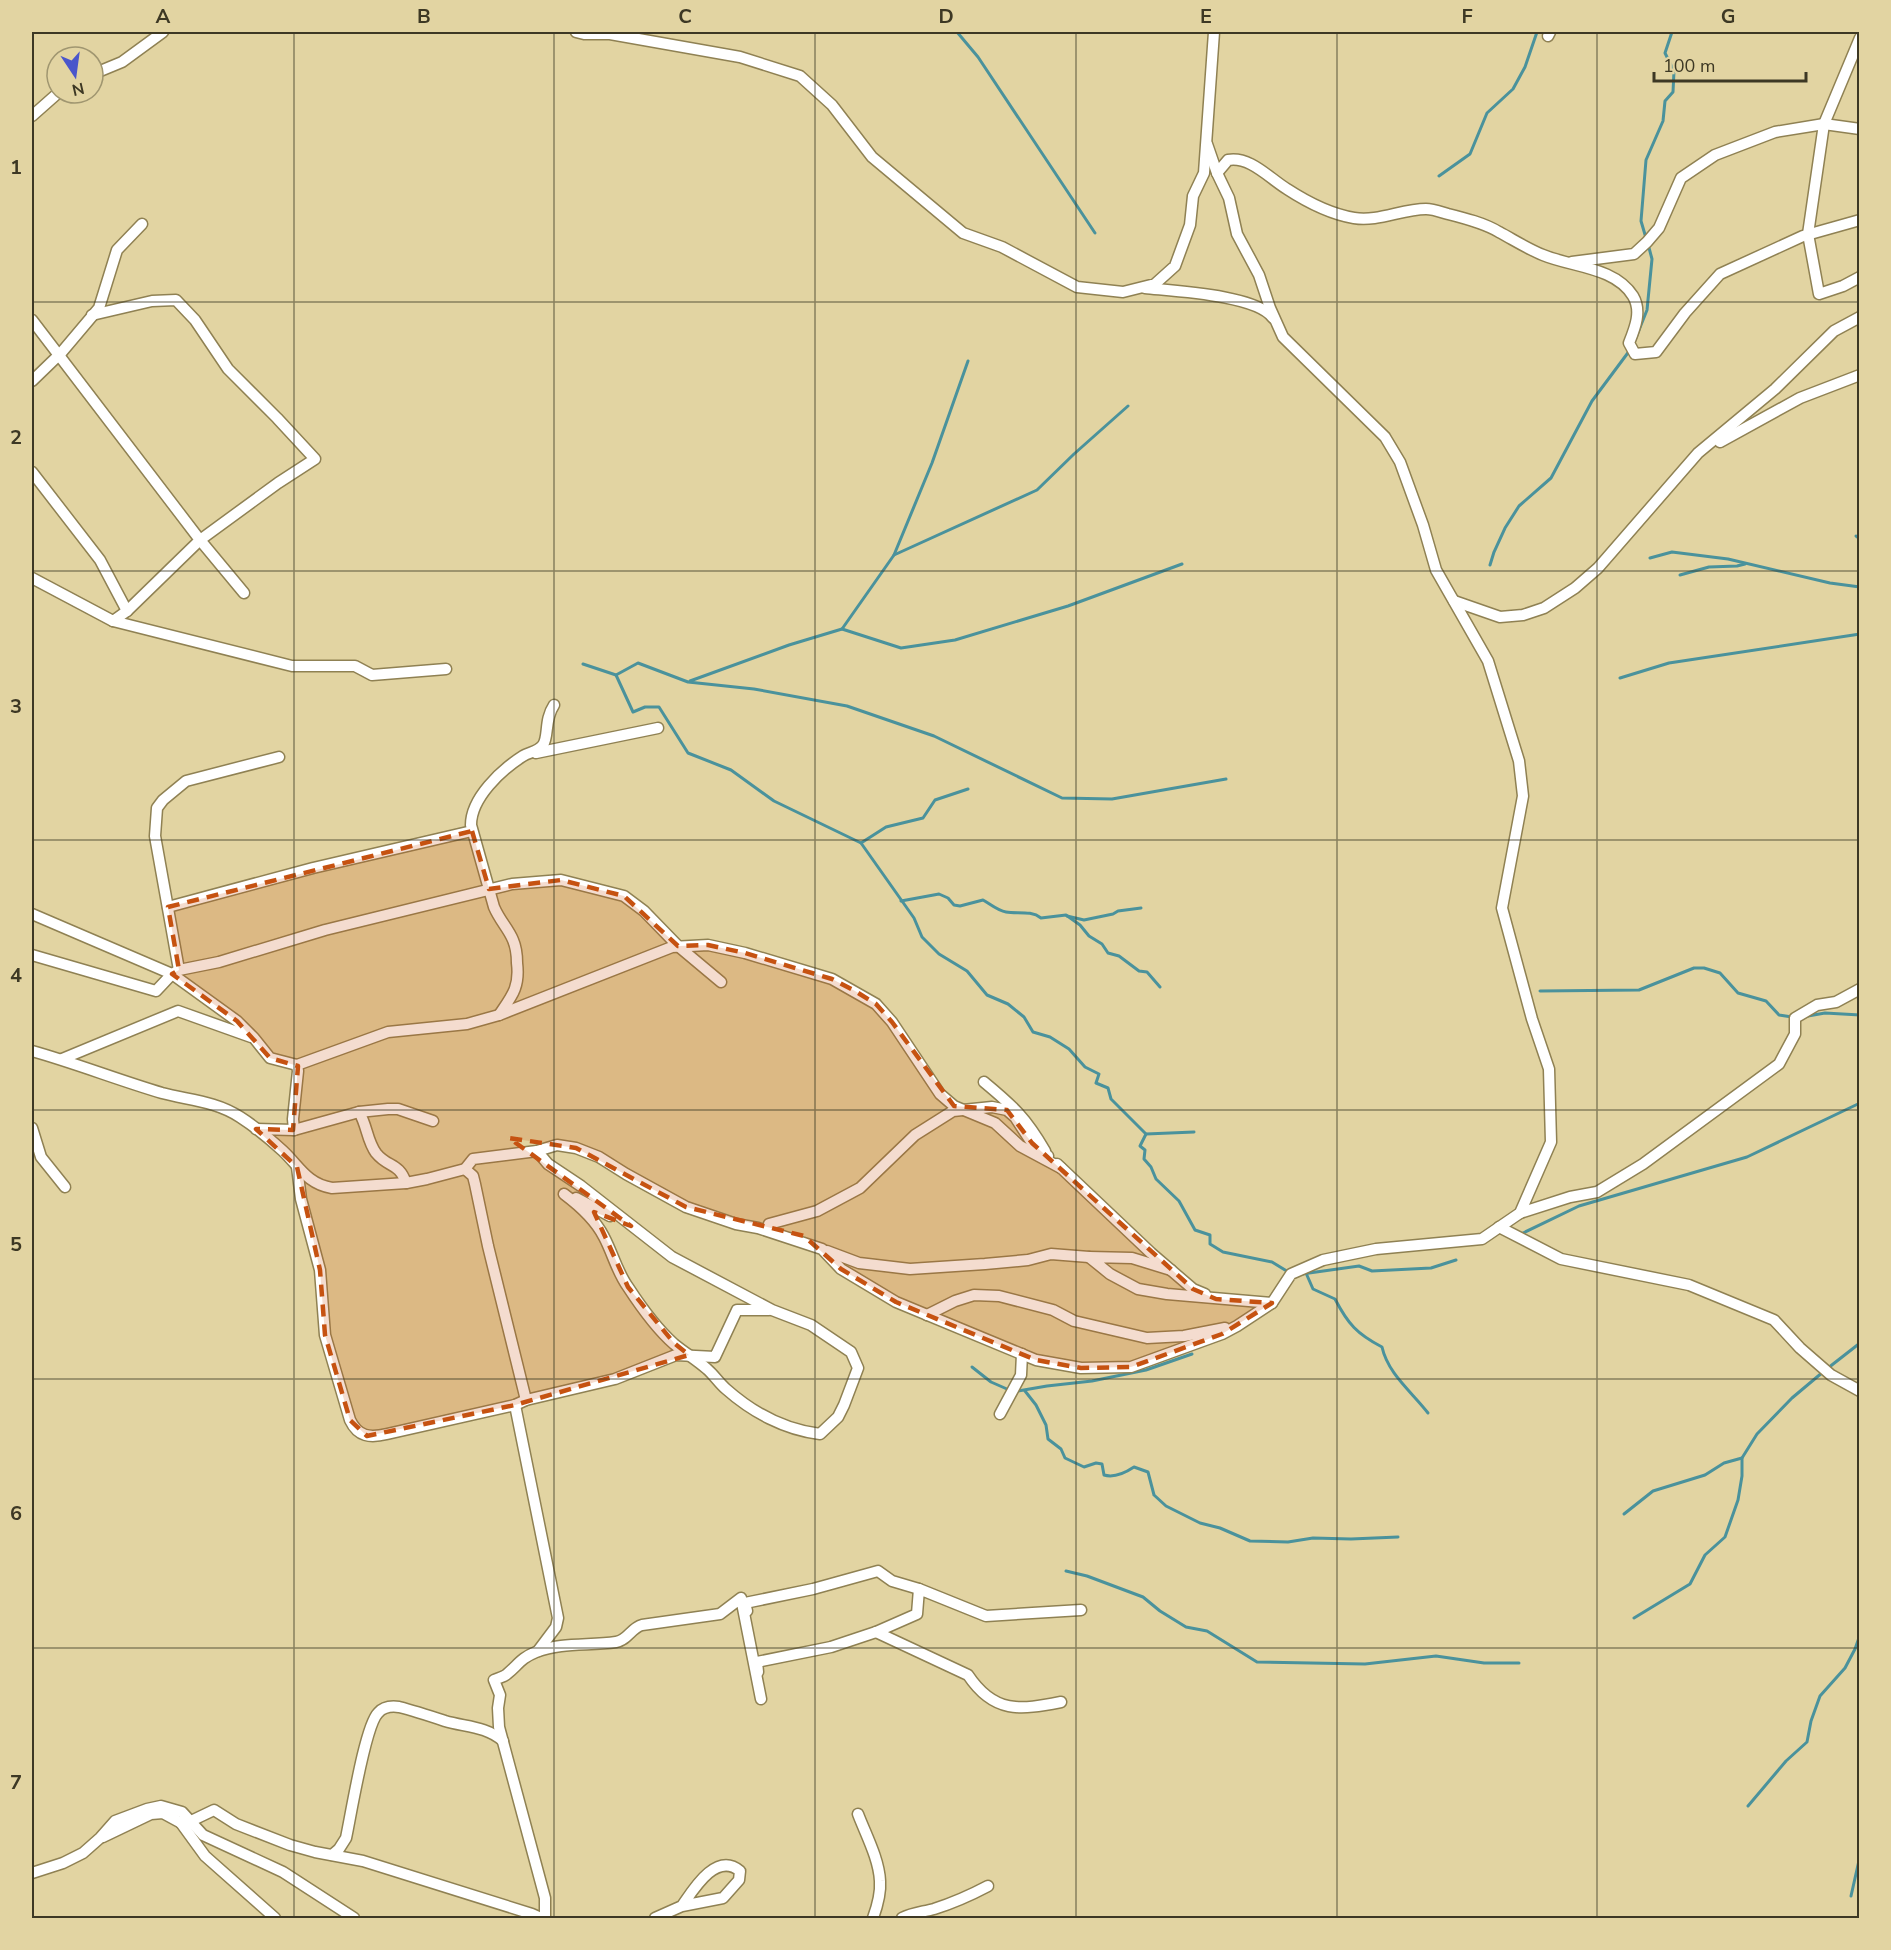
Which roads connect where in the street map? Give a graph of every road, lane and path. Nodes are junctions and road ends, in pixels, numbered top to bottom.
1 (163, 32) edge
2 (576, 32) edge
3 (1214, 32) edge
4 (1860, 38) edge
5 (105, 69) edge
6 (45, 104) edge
7 (32, 116) edge
8 (1824, 124) junction
9 (1860, 129) edge
10 (1208, 144) junction
11 (1217, 173) junction
12 (1860, 220) edge
13 (142, 224) dead end
14 (1808, 234) junction
15 (1569, 262) junction
16 (1860, 277) edge
17 (1139, 288) junction
18 (92, 315) junction
19 (1860, 317) edge
20 (32, 320) edge
21 (1283, 337) junction
22 (59, 355) junction
23 (1860, 375) edge
24 (32, 381) edge
25 (1698, 453) junction
26 (32, 472) edge
27 (200, 540) junction
28 (32, 578) edge
29 (244, 593) dead end
30 (1454, 601) junction
31 (127, 611) junction
32 (113, 621) junction
33 (446, 669) dead end
34 (554, 705) dead end
35 (658, 728) dead end
36 (527, 754) junction
37 (279, 757) dead end
38 (472, 831) junction
39 (489, 890) junction
40 (168, 907) junction
41 (32, 914) edge
42 (678, 946) junction
43 (32, 955) edge
44 (176, 972) junction
45 (721, 982) dead end
46 (1860, 989) edge
47 (499, 1015) junction
48 (254, 1038) junction
49 (32, 1051) edge
50 (62, 1059) junction
51 (297, 1065) junction
52 (984, 1082) dead end
53 (961, 1110) junction
54 (359, 1112) junction
55 (433, 1121) dead end
56 (32, 1128) edge
57 (256, 1129) junction
58 (294, 1130) junction
59 (537, 1151) junction
60 (1048, 1156) junction
61 (297, 1167) junction
62 (1061, 1168) junction
63 (465, 1169) junction
64 (406, 1183) junction
65 (65, 1187) dead end
66 (686, 1207) junction
67 (1520, 1213) junction
68 (769, 1224) junction
69 (631, 1226) junction
70 (1499, 1227) junction
71 (822, 1249) junction
72 (1089, 1257) junction
73 (1172, 1270) junction
74 (1216, 1299) junction
75 (1272, 1303) junction
76 (772, 1310) junction
77 (927, 1315) junction
78 (1237, 1326) junction
79 (689, 1354) junction
80 (1022, 1354) junction
81 (1860, 1391) edge
82 (526, 1400) junction
83 (515, 1405) junction
84 (1000, 1414) dead end
85 (919, 1589) junction
86 (1081, 1610) dead end
87 (876, 1632) junction
88 (538, 1651) junction
89 (757, 1662) junction
90 (1061, 1702) dead end
91 (503, 1741) junction
92 (858, 1814) dead end
93 (186, 1822) junction
94 (332, 1855) junction
95 (32, 1873) edge
96 (988, 1886) dead end
97 (682, 1906) junction
98 (275, 1918) edge
99 (354, 1918) edge
100 (543, 1918) edge
101 (655, 1918) edge
102 (873, 1918) edge
103 (902, 1918) edge

1 - 5 street
2 - 17 street
3 - 10 street
4 - 8 street
6 - 7 street
8 - 9 street
8 - 14 street
8 - 15 street
10 - 11 street
10 - 17 street
11 - 15 street
11 - 21 street
12 - 14 street
13 - 18 street
14 - 15 street
14 - 16 street
17 - 21 street
18 - 22 street
18 - 27 street
19 - 25 street
20 - 22 street
21 - 30 street
22 - 24 street
22 - 27 street
23 - 25 street
25 - 30 street
26 - 31 street
27 - 29 street
27 - 31 street
28 - 32 street
30 - 67 street
31 - 32 street
32 - 33 street
34 - 36 street
35 - 36 street
36 - 38 street
37 - 40 street
38 - 39 street
38 - 40 street
39 - 42 street
39 - 44 street
39 - 47 street
40 - 44 street
41 - 44 street
42 - 45 street
42 - 47 street
42 - 53 street
43 - 44 street
44 - 48 street
46 - 67 street
47 - 51 street
48 - 50 street
48 - 51 street
49 - 50 street
50 - 57 street
51 - 58 street
52 - 60 street
53 - 60 street
53 - 62 street
53 - 68 street
54 - 55 street
54 - 58 street
54 - 64 street
56 - 65 street
57 - 58 street
57 - 61 street
59 - 63 street
59 - 66 street
59 - 69 street
60 - 62 street
61 - 64 street
61 - 83 street
62 - 73 street
63 - 64 street
63 - 82 street
66 - 68 street
66 - 71 street
67 - 70 street
68 - 71 street
69 - 76 street
69 - 79 street
70 - 75 street
70 - 81 street
71 - 72 street
71 - 77 street
72 - 73 street
72 - 74 street
73 - 74 street
74 - 75 street
75 - 78 street
76 - 79 street
76 - 79 street
77 - 78 street
77 - 80 street
78 - 80 street
79 - 82 street
80 - 84 street
82 - 83 street
83 - 88 street
85 - 86 street
85 - 87 street
85 - 89 street
87 - 89 street
87 - 90 street
88 - 89 street
88 - 91 street
91 - 94 street
91 - 100 street
92 - 102 street
93 - 94 street
93 - 95 street
93 - 98 street
93 - 99 street
94 - 100 street
96 - 103 street
97 - 97 street
97 - 101 street

